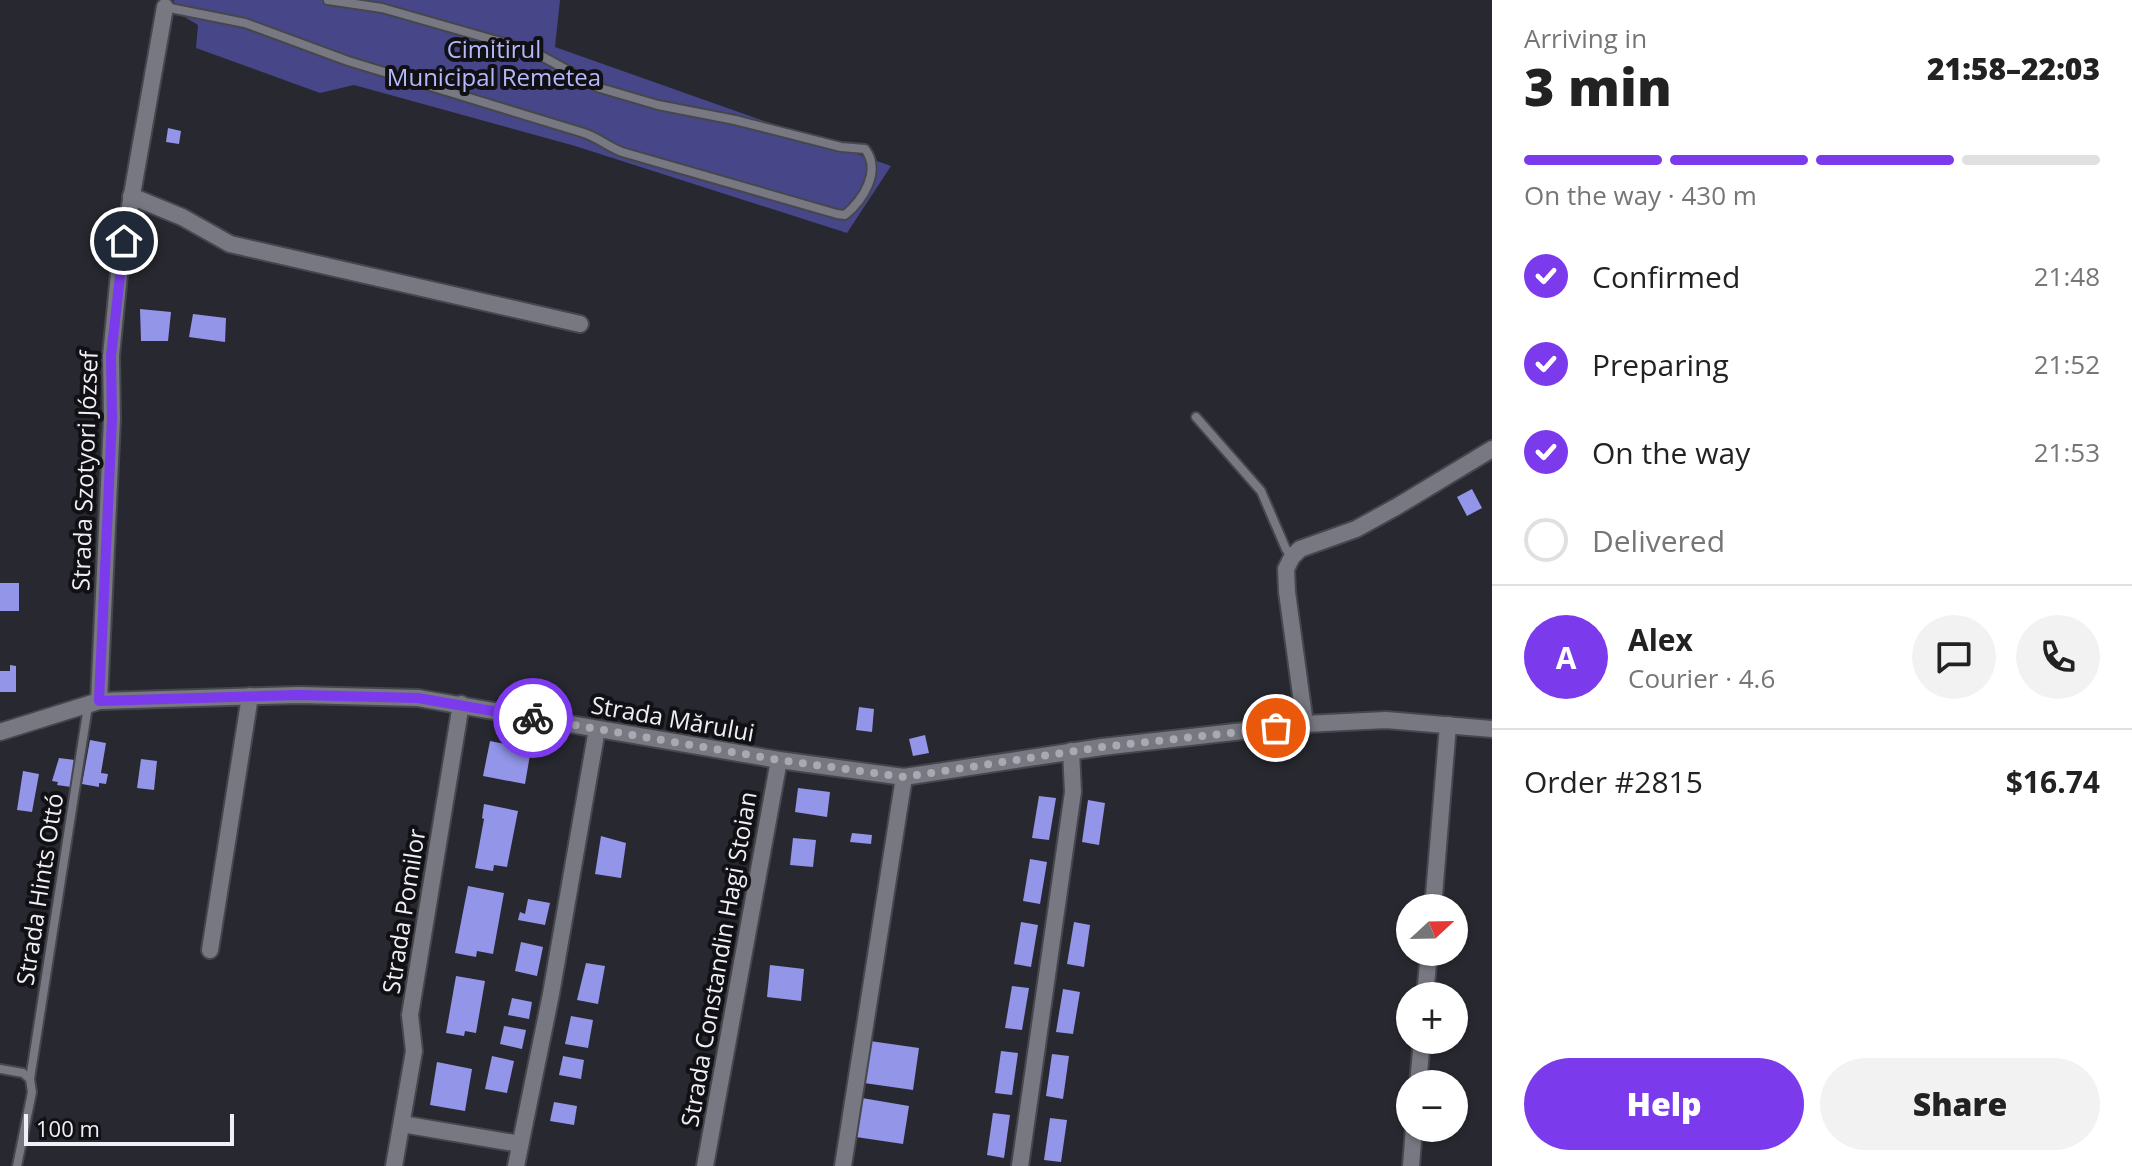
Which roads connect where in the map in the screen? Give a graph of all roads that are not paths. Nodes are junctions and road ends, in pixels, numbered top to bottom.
1 (328, 0) edge
2 (166, 4) edge
3 (131, 196) junction
4 (580, 324) dead end
5 (1196, 417) dead end
6 (1492, 449) edge
7 (1292, 557) junction
8 (250, 696) junction
9 (94, 703) junction
10 (461, 704) junction
11 (1305, 724) junction
12 (1448, 725) junction
13 (597, 729) junction
14 (1492, 729) edge
15 (0, 732) edge
16 (1071, 751) junction
17 (779, 760) junction
18 (904, 777) junction
19 (1434, 894) edge
20 (210, 950) dead end
21 (0, 1069) edge
22 (30, 1079) junction
23 (402, 1124) junction
24 (1413, 1142) edge
25 (520, 1144) junction
26 (17, 1166) edge
27 (394, 1166) edge
28 (516, 1166) edge
29 (705, 1166) edge
30 (843, 1166) edge
31 (1020, 1166) edge
32 (1411, 1166) edge

1 - 2 lane
2 - 3 street, Strada Szotyori József
3 - 4 street
3 - 9 street, Strada Szotyori József
5 - 7 lane
6 - 7 street
7 - 11 street
8 - 9 street, Strada Mărului
8 - 10 street, Strada Mărului
8 - 20 street
9 - 15 street
9 - 22 lane, Strada Hints Ottó
10 - 13 street, Strada Mărului
10 - 23 street, Strada Pomilor
11 - 12 street, Strada Mărului
11 - 16 street, Strada Mărului
12 - 14 street, Strada Mărului
12 - 19 street
13 - 17 street, Strada Mărului
13 - 25 street
16 - 18 street, Strada Mărului
16 - 31 street
17 - 18 street, Strada Mărului
17 - 29 street, Strada Constandin Hagi Stoian
18 - 30 street
21 - 22 lane
22 - 26 lane, Strada Hints Ottó
23 - 25 street
23 - 27 street, Strada Pomilor
24 - 32 street
25 - 28 street

